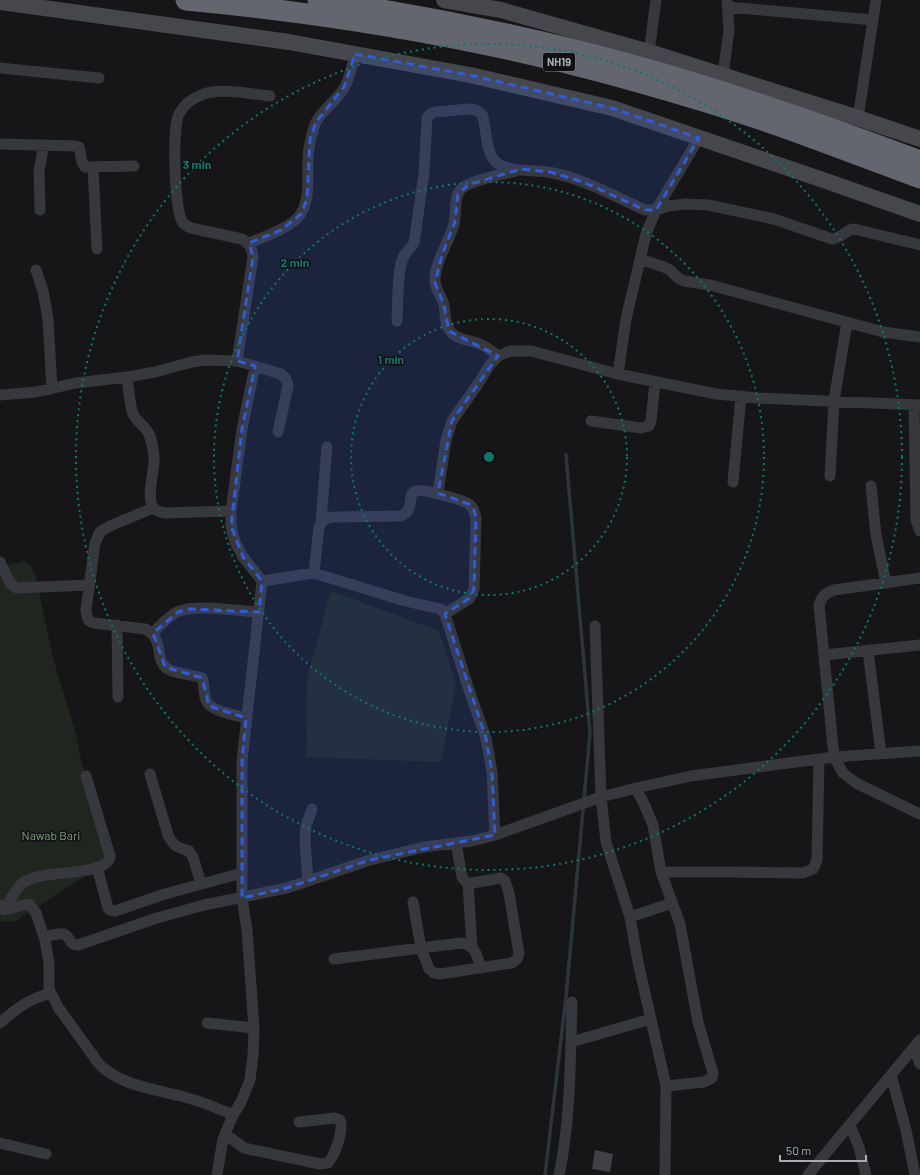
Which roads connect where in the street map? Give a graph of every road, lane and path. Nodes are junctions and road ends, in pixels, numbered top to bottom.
1 (186, 0) edge
2 (318, 0) edge
3 (444, 0) edge
4 (656, 0) edge
5 (876, 0) edge
6 (0, 2) edge
7 (727, 4) edge
8 (873, 20) junction
9 (649, 52) junction
10 (355, 54) junction
11 (0, 68) edge
12 (723, 75) junction
13 (99, 78) dead end
14 (270, 96) dead end
15 (858, 118) junction
16 (698, 138) junction
17 (920, 139) edge
18 (0, 144) edge
19 (44, 145) junction
20 (920, 161) edge
21 (134, 166) dead end
22 (92, 168) junction
23 (521, 169) junction
24 (920, 178) edge
25 (40, 210) dead end
26 (656, 210) junction
27 (920, 214) edge
28 (249, 243) junction
29 (920, 245) edge
30 (97, 250) dead end
31 (640, 259) junction
32 (36, 270) dead end
33 (397, 321) dead end
34 (847, 322) junction
35 (920, 337) edge
36 (498, 356) junction
37 (237, 362) junction
38 (255, 366) junction
39 (618, 374) junction
40 (127, 377) junction
41 (655, 382) junction
42 (52, 389) junction
43 (0, 395) edge
44 (741, 396) junction
45 (834, 402) junction
46 (917, 405) edge
47 (591, 421) dead end
48 (278, 432) dead end
49 (327, 447) dead end
50 (830, 476) dead end
51 (733, 482) dead end
52 (871, 486) dead end
53 (438, 493) junction
54 (153, 508) junction
55 (231, 511) junction
56 (321, 521) junction
57 (920, 531) edge
58 (0, 562) edge
59 (314, 573) junction
60 (920, 578) edge
61 (262, 581) junction
62 (886, 583) junction
63 (89, 585) junction
64 (259, 612) junction
65 (445, 614) junction
66 (117, 625) junction
67 (596, 626) dead end
68 (153, 632) junction
69 (920, 645) edge
70 (868, 651) junction
71 (824, 656) junction
72 (118, 698) dead end
73 (246, 718) junction
74 (920, 751) edge
75 (880, 753) junction
76 (834, 757) junction
77 (820, 759) junction
78 (150, 774) dead end
79 (86, 776) dead end
80 (636, 788) junction
81 (601, 797) junction
82 (312, 809) dead end
83 (920, 814) edge
84 (495, 834) junction
85 (456, 843) junction
86 (97, 867) junction
87 (661, 872) junction
88 (242, 873) junction
89 (308, 881) junction
90 (468, 883) junction
91 (201, 884) junction
92 (242, 898) junction
93 (412, 902) dead end
94 (672, 903) junction
95 (2, 908) edge
96 (630, 917) junction
97 (44, 937) junction
98 (472, 947) junction
99 (421, 948) junction
100 (334, 959) dead end
101 (481, 968) junction
102 (51, 993) junction
103 (572, 1002) dead end
104 (651, 1019) junction
105 (0, 1023) edge
106 (207, 1023) dead end
107 (254, 1028) junction
108 (571, 1042) junction
109 (917, 1044) edge
110 (920, 1064) edge
111 (891, 1075) junction
112 (666, 1086) junction
113 (233, 1115) junction
114 (299, 1122) dead end
115 (850, 1125) junction
116 (225, 1135) junction
117 (0, 1143) edge
118 (46, 1154) dead end
119 (217, 1175) edge
120 (559, 1175) edge
121 (665, 1175) edge
122 (808, 1175) edge
123 (866, 1175) edge
124 (915, 1175) edge

1 - 24 highway, NH19
2 - 20 highway, NH19
3 - 9 main road
4 - 9 street
5 - 8 street
6 - 10 main road
7 - 8 street
7 - 12 street
8 - 15 street
9 - 12 main road
10 - 16 main road
10 - 28 street
11 - 13 street
12 - 15 main road
14 - 28 street
15 - 17 main road
16 - 26 street
16 - 27 main road
18 - 19 street
19 - 22 street
19 - 25 street
21 - 22 street
22 - 30 street
23 - 26 street
23 - 33 street
23 - 36 street
26 - 29 street
26 - 31 street
28 - 37 street
31 - 34 street
31 - 39 street
32 - 42 street
34 - 35 street
34 - 45 street
36 - 39 street
36 - 53 street
37 - 38 street
37 - 40 street
38 - 48 street
38 - 55 street
39 - 41 street
40 - 42 street
40 - 54 street
41 - 44 street
41 - 47 street
42 - 43 street
44 - 45 street
44 - 51 street
45 - 46 street
45 - 50 street
46 - 57 street
49 - 56 street
52 - 62 street
53 - 56 street
53 - 65 street
54 - 55 street
54 - 63 street
55 - 61 street
56 - 59 street
58 - 63 street
59 - 61 street
59 - 65 street
60 - 62 street
61 - 64 street
62 - 71 street
63 - 66 street
64 - 68 street
64 - 73 street
65 - 84 street
66 - 68 street
66 - 72 street
67 - 81 street
68 - 73 street
69 - 70 street
70 - 71 street
70 - 75 street
71 - 76 street
73 - 88 street
74 - 75 street
75 - 76 street
76 - 77 street
76 - 83 street
77 - 80 street
77 - 87 street
78 - 91 street
79 - 86 street
80 - 81 street
80 - 87 street
81 - 84 street
81 - 96 street
82 - 89 street
84 - 85 street
85 - 89 street
85 - 90 street
86 - 91 street
86 - 95 street
87 - 94 street
88 - 91 street
88 - 92 street
89 - 92 street
90 - 98 street
90 - 101 street
92 - 97 street
92 - 107 street
93 - 99 street
94 - 96 street
94 - 112 street
95 - 97 street
96 - 104 street
97 - 102 street
98 - 99 street
98 - 101 street
99 - 100 street
99 - 101 street
102 - 105 street
102 - 113 street
103 - 108 street
104 - 108 street
104 - 112 street
106 - 107 street
107 - 113 street
108 - 120 street
109 - 110 street
109 - 111 street
111 - 115 street
111 - 124 street
112 - 121 street
113 - 116 street
114 - 116 street
115 - 122 street
115 - 123 street
116 - 119 street
117 - 118 street

